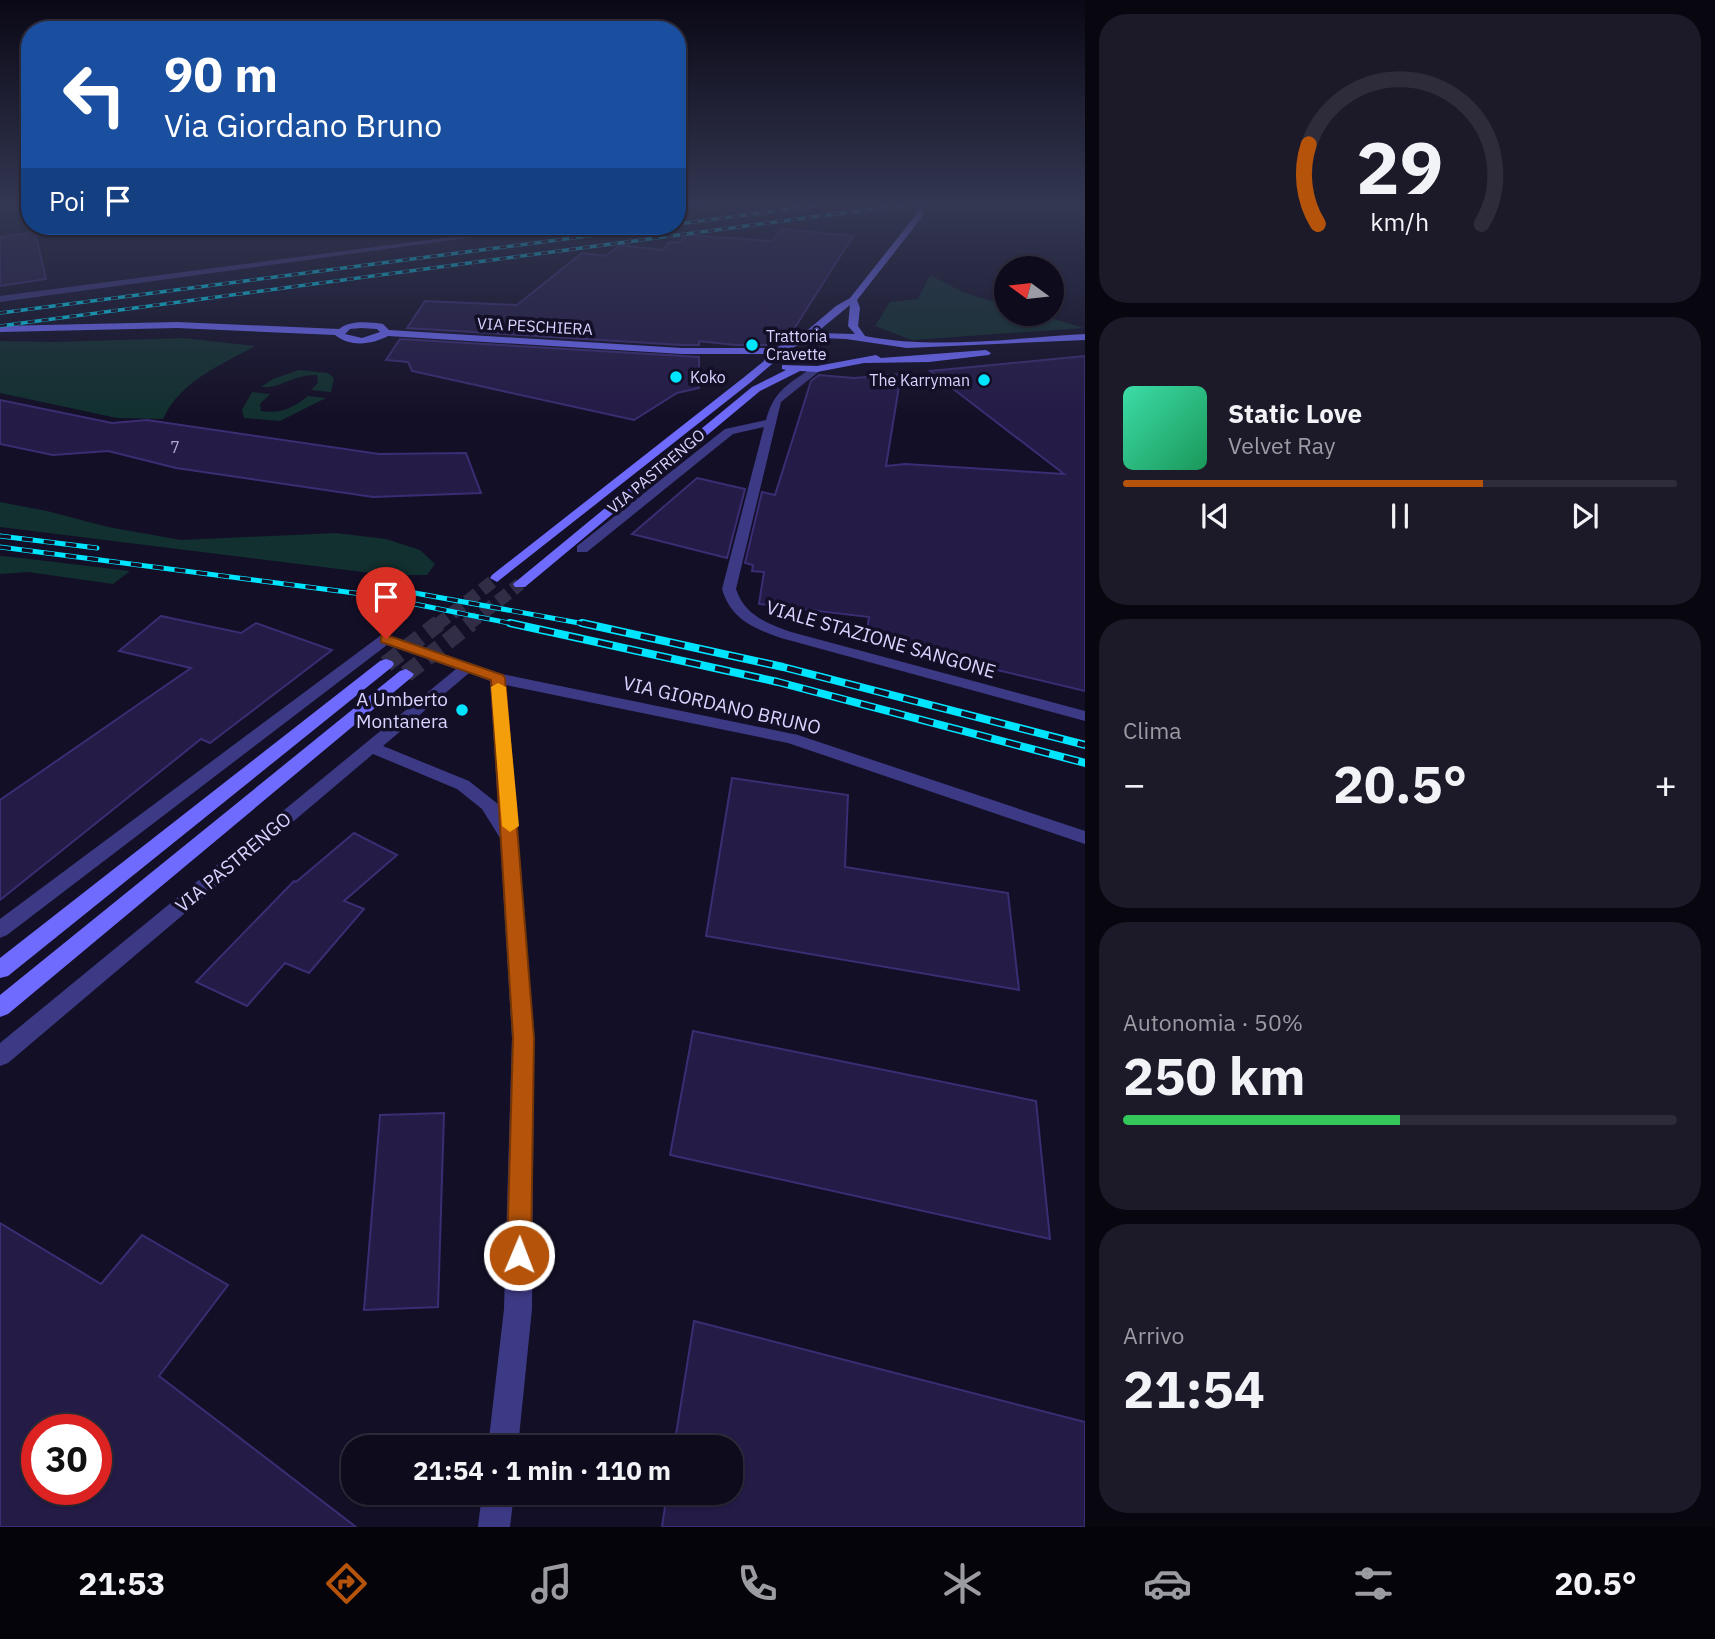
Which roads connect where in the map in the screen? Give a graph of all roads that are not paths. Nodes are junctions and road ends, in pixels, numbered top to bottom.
1 (171, 276) edge
2 (872, 276) edge
3 (0, 299) edge
4 (853, 300) junction
5 (0, 329) edge
6 (340, 332) junction
7 (386, 333) junction
8 (861, 336) junction
9 (806, 337) junction
10 (1085, 338) edge
11 (877, 341) junction
12 (773, 356) junction
13 (867, 361) junction
14 (798, 368) junction
15 (817, 369) junction
16 (771, 422) junction
17 (582, 549) dead end
18 (497, 578) tunnel mouth
19 (520, 584) tunnel mouth
20 (386, 664) tunnel mouth
21 (467, 667) junction
22 (406, 674) tunnel mouth
23 (498, 678) junction
24 (1085, 716) edge
25 (371, 747) junction
26 (1085, 838) edge
27 (512, 842) junction
28 (0, 930) edge
29 (0, 970) edge
30 (0, 1007) edge
31 (0, 1056) edge
32 (504, 1435) edge
33 (497, 1505) edge
34 (494, 1527) edge

1 - 3 street
2 - 4 main road, VIA PASTRENGO
4 - 8 main road
4 - 9 main road, VIA PASTRENGO
5 - 6 main road, VIA PESCHIERA
6 - 7 main road, VIA PESCHIERA
6 - 7 main road, VIA PESCHIERA
7 - 12 main road, VIA PESCHIERA
8 - 9 main road, VIA PASTRENGO
8 - 11 main road, VIA PASTRENGO
9 - 12 main road, VIA PASTRENGO
10 - 11 main road, VIA PASTRENGO
10 - 13 main road, VIA PASTRENGO
11 - 13 main road
12 - 14 main road, VIA PASTRENGO
12 - 18 main road, VIA PASTRENGO
13 - 15 main road, VIA PASTRENGO
14 - 15 main road, VIA PASTRENGO
14 - 19 main road, VIA PASTRENGO
15 - 16 street, VIALE STAZIONE SANGONE
16 - 17 street
16 - 24 street, VIALE STAZIONE SANGONE
20 - 29 main road
21 - 23 street, VIA GIORDANO BRUNO
21 - 25 street, VIA PASTRENGO
21 - 28 street, VIA GIORDANO BRUNO
22 - 30 main road, VIA PASTRENGO
23 - 26 street, VIA GIORDANO BRUNO
23 - 27 street
25 - 27 street
25 - 31 street, VIA PASTRENGO
27 - 32 street
33 - 34 street

